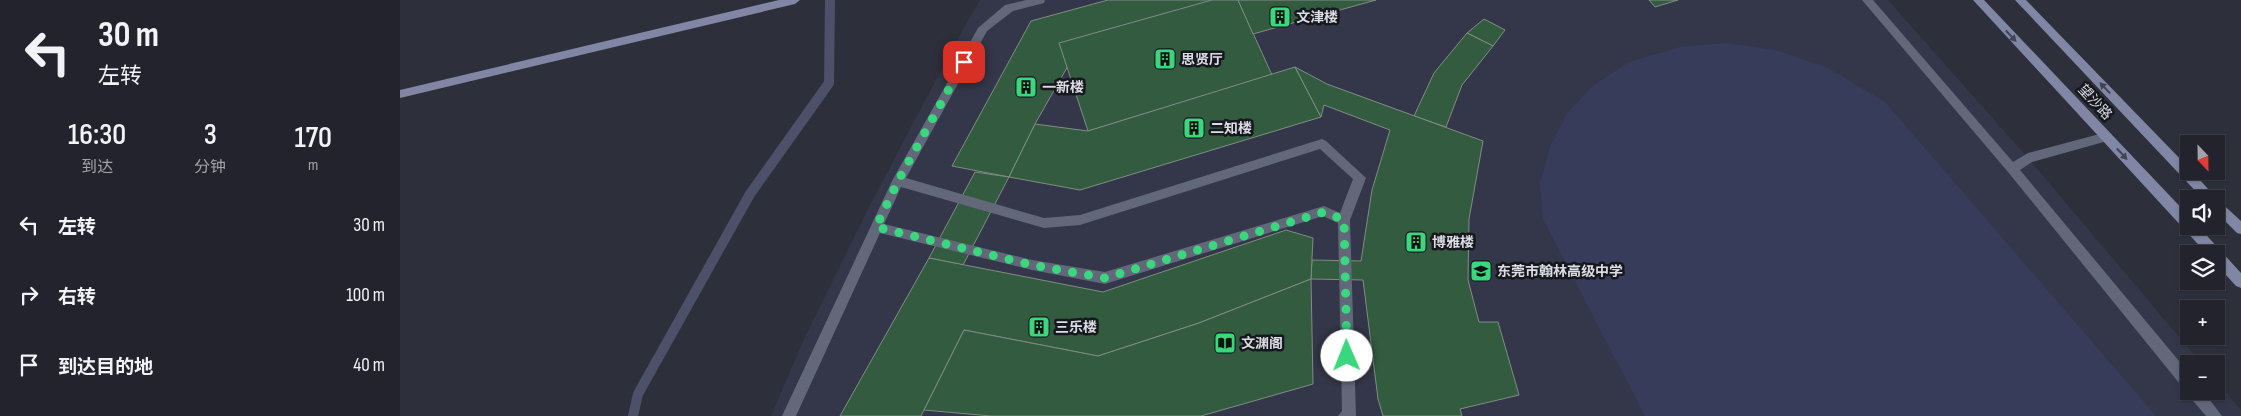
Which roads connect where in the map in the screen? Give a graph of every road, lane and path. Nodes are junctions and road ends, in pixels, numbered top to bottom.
1 (795, 0) edge
2 (1040, 0) edge
3 (1867, 0) edge
4 (1978, 0) edge
5 (2020, 0) edge
6 (400, 94) edge
7 (2107, 137) junction
8 (2012, 170) junction
9 (898, 181) junction
10 (2202, 190) edge
11 (2225, 213) edge
12 (2180, 216) edge
13 (1344, 220) junction
14 (876, 227) junction
15 (2241, 229) edge
16 (2198, 235) edge
17 (2207, 245) edge
18 (2225, 264) edge
19 (2241, 282) edge
20 (2180, 373) edge
21 (2202, 400) edge
22 (789, 416) edge
23 (1345, 416) edge
24 (2215, 416) edge

1 - 6 main road
2 - 9 street
3 - 8 street
4 -> 7 main road, 望沙路
10 -> 5 main road, 望沙路
7 - 8 street
7 -> 12 main road, 望沙路
8 - 20 street
9 - 13 street
9 - 14 street
11 - 15 main road
13 - 14 street
13 - 23 street
14 - 22 street
16 - 17 main road, 望沙路
18 - 19 main road, 望沙路
21 - 24 street

